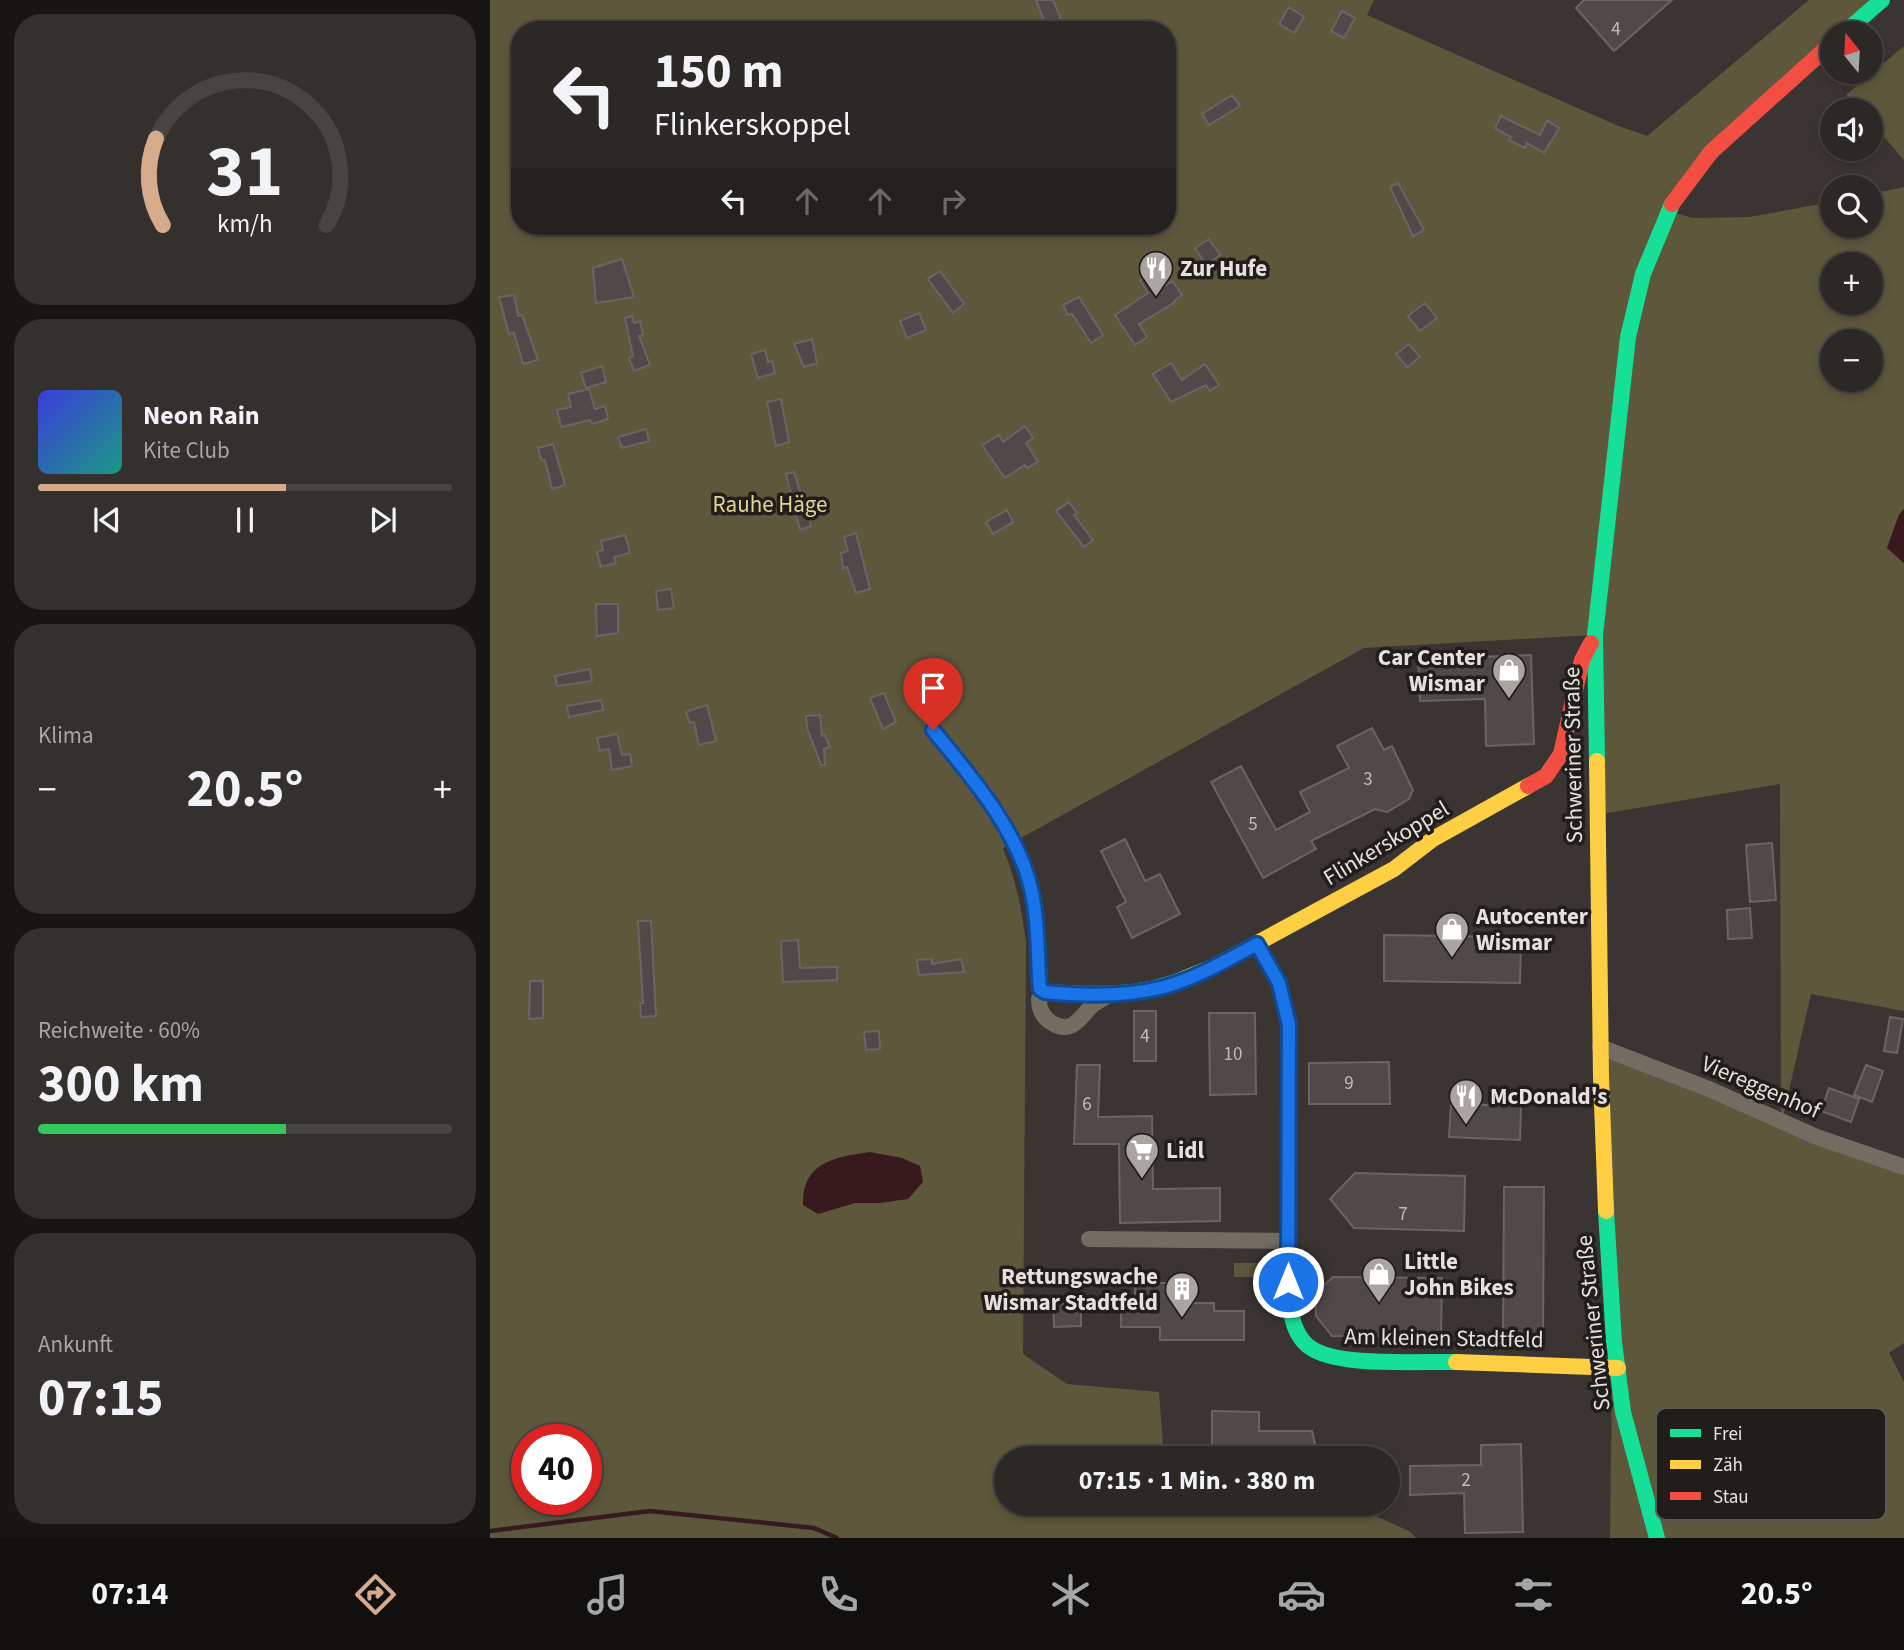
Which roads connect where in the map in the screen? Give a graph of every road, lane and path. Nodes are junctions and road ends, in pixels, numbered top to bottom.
1 (1882, 0) edge
2 (1858, 21) edge
3 (1820, 54) edge
4 (1595, 639) junction
5 (933, 730) dead end
6 (1257, 944) junction
7 (1045, 992) junction
8 (1111, 994) junction
9 (1600, 1047) junction
10 (1904, 1167) edge
11 (1089, 1240) dead end
12 (1288, 1241) junction
13 (1618, 1368) junction
14 (1657, 1538) edge

1 - 2 street
3 - 4 street, Schweriner Straße
4 - 6 street, Flinkerskoppel
4 - 9 street, Schweriner Straße
5 - 7 street
6 - 8 street, Flinkerskoppel
6 - 12 street, Am kleinen Stadtfeld
7 - 8 street, Flinkerskoppel
7 - 8 street
9 - 10 street, Viereggenhof
9 - 13 street, Schweriner Straße
11 - 12 street
12 - 13 street, Am kleinen Stadtfeld
13 - 14 street, Schweriner Straße

